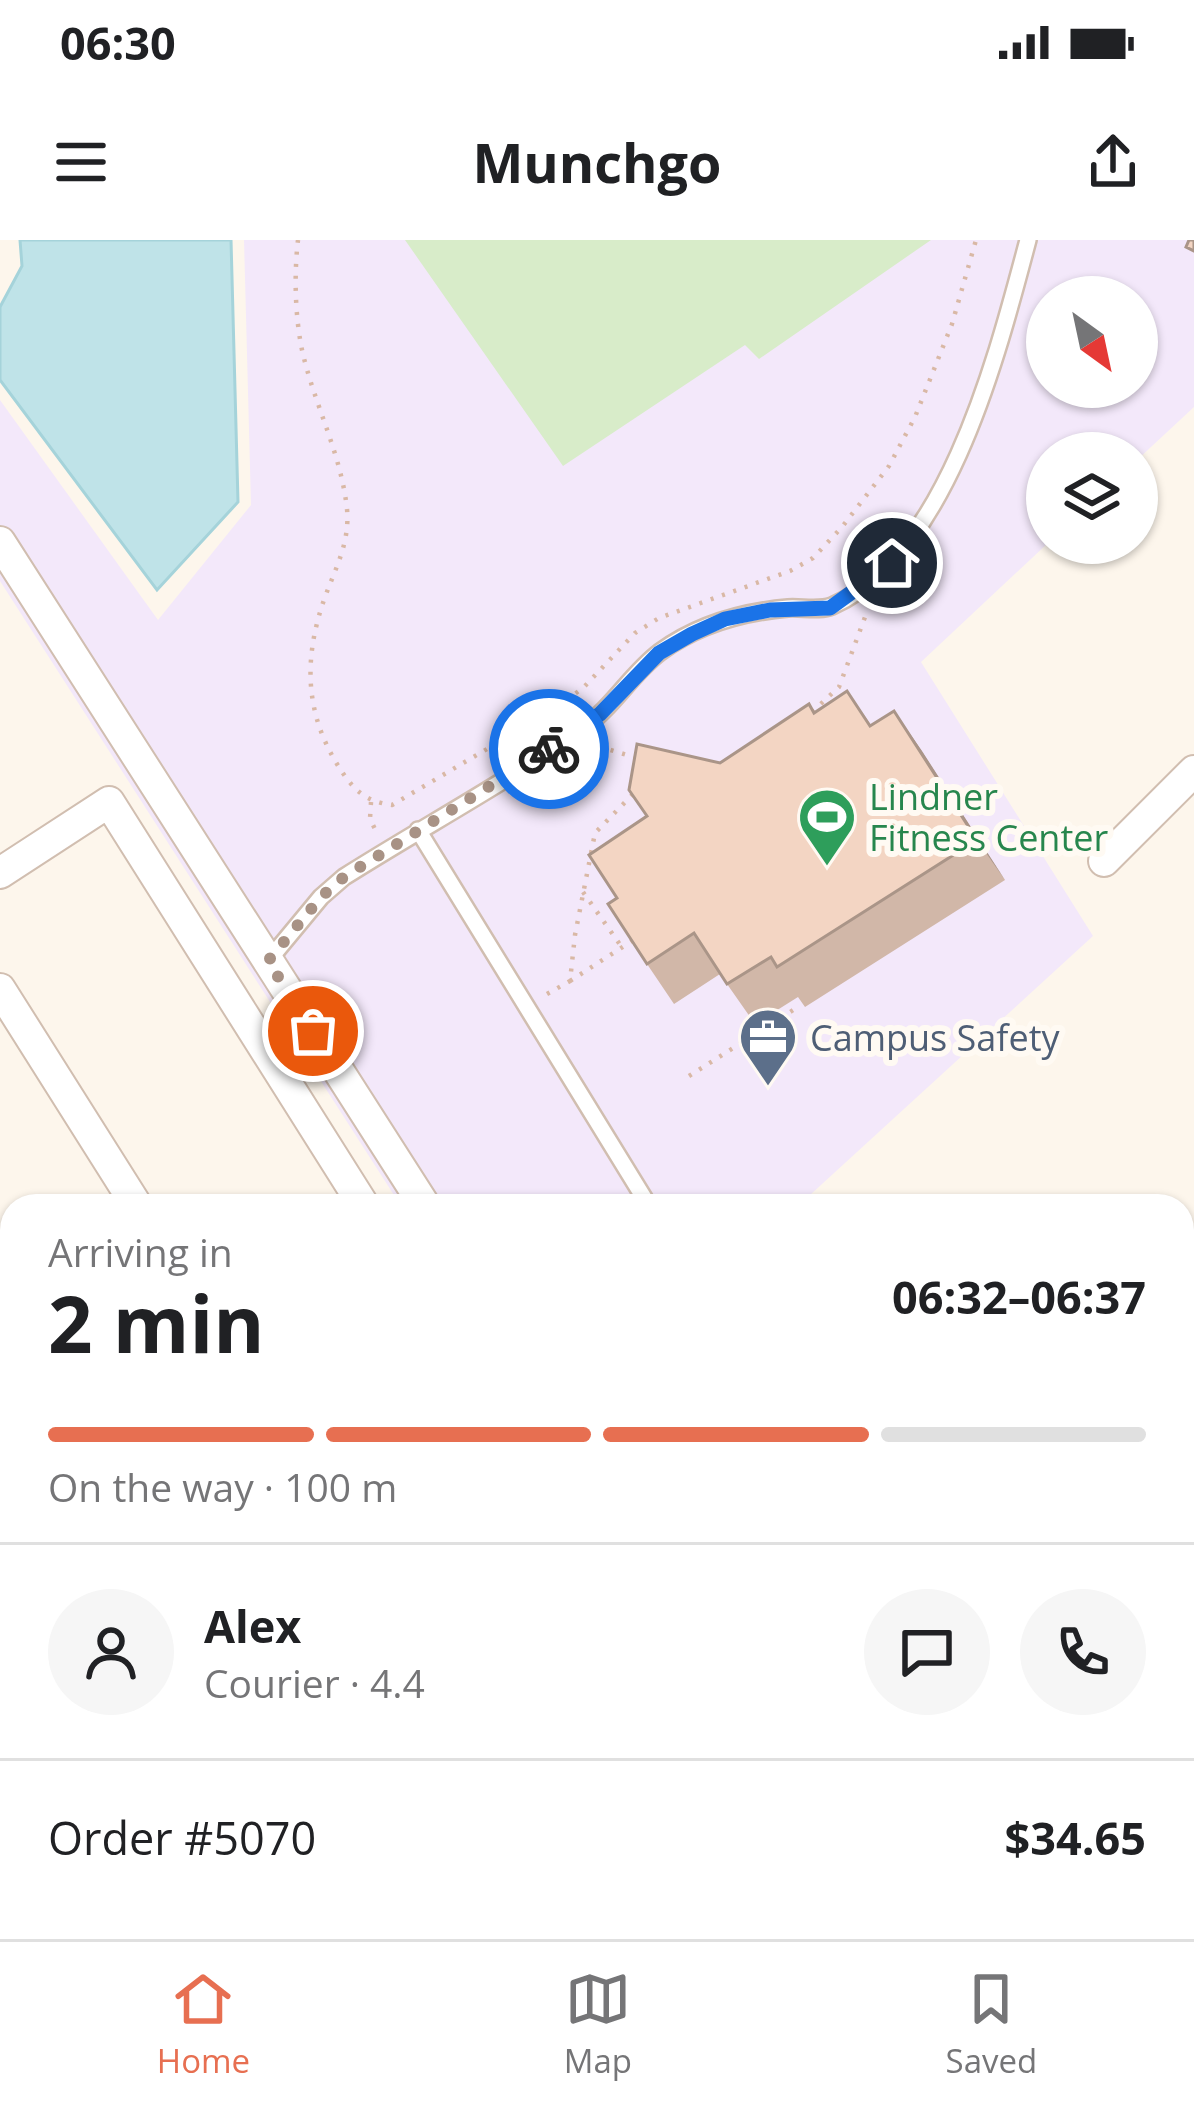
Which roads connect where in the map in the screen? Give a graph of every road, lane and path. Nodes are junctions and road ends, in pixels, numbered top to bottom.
1 (298, 240) edge
2 (976, 240) edge
3 (1028, 240) edge
4 (0, 542) edge
5 (871, 579) junction
6 (801, 723) edge
7 (586, 754) dead end
8 (659, 766) edge
9 (1194, 770) edge
10 (639, 789) edge
11 (371, 802) junction
12 (418, 830) junction
13 (376, 831) dead end
14 (1104, 861) dead end
15 (0, 873) edge
16 (583, 891) junction
17 (640, 936) edge
18 (621, 946) junction
19 (268, 961) junction
20 (570, 981) junction
21 (0, 989) edge
22 (526, 1006) junction
23 (798, 1006) dead end
24 (689, 1076) dead end
25 (129, 1194) edge
26 (356, 1194) edge
27 (417, 1194) edge
28 (642, 1194) edge

1 - 11 path
2 - 11 path
3 - 5 lane
4 - 19 street
5 - 6 path
5 - 12 lane
7 - 8 path
9 - 14 street
10 - 16 path
11 - 13 path
12 - 19 lane
12 - 22 lane
15 - 26 street
16 - 18 path
16 - 20 path
17 - 18 path
18 - 20 path
19 - 27 street
20 - 22 path
21 - 25 street
22 - 28 lane
23 - 24 path

